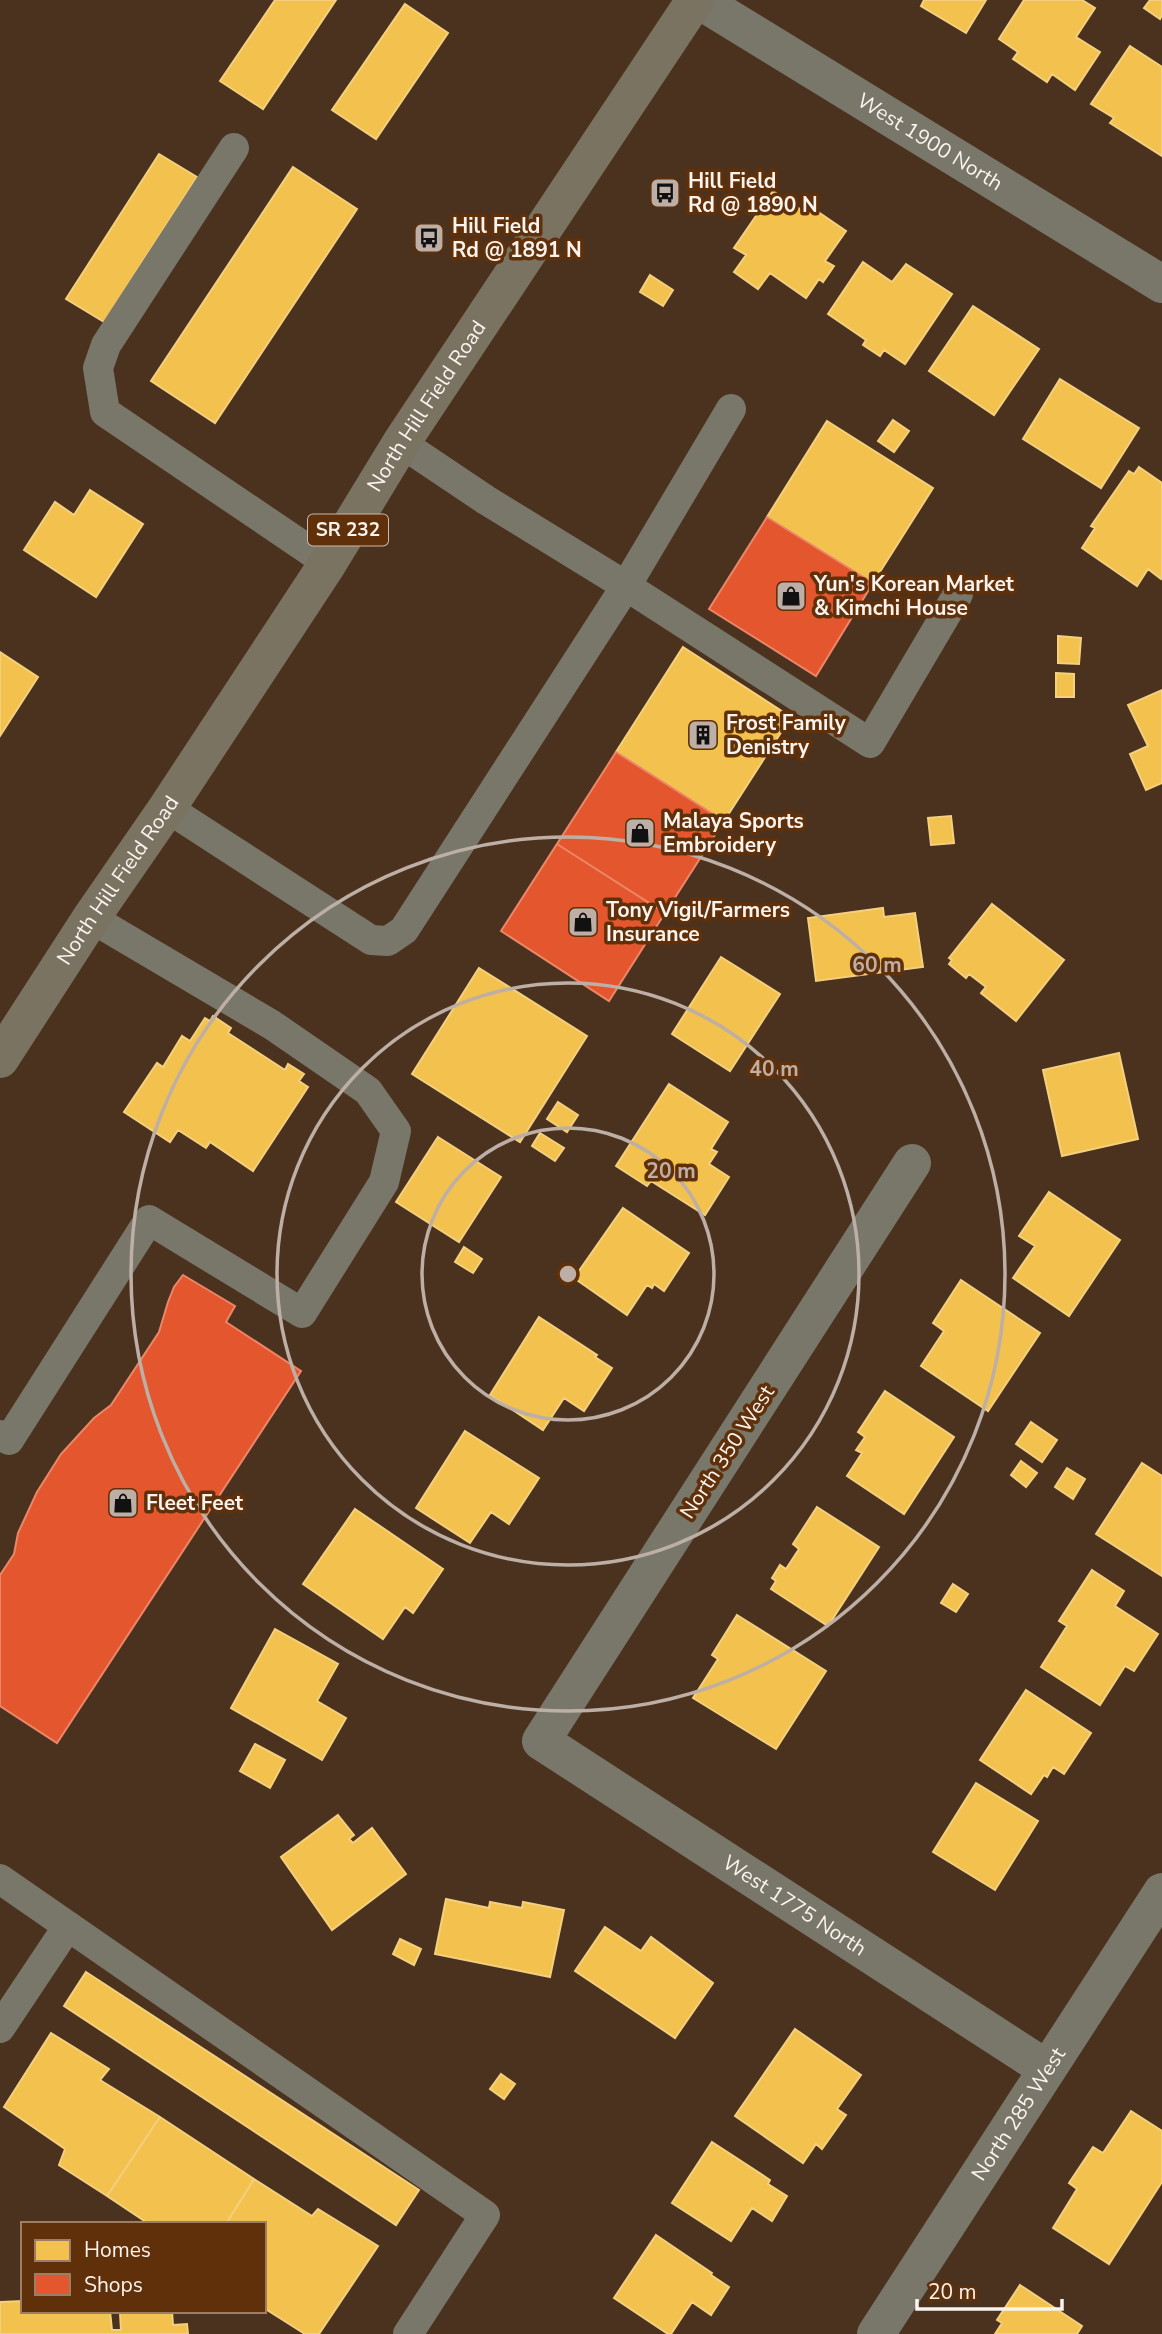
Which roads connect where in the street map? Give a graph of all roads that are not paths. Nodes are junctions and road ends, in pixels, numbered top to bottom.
1 (697, 0) edge
2 (234, 148) dead end
3 (1162, 284) edge
4 (731, 409) dead end
5 (401, 443) junction
6 (328, 564) junction
7 (626, 586) junction
8 (958, 594) dead end
9 (167, 808) junction
10 (91, 918) junction
11 (0, 1059) edge
12 (912, 1163) dead end
13 (0, 1435) edge
14 (541, 1741) joint
15 (0, 1879) edge
16 (1162, 1892) edge
17 (68, 1926) junction
18 (0, 2028) edge
19 (1047, 2069) junction
20 (408, 2334) edge
21 (876, 2334) edge

1 - 3 street, West 1900 North
1 - 5 main road, North Hill Field Road / SR 232
2 - 6 lane
4 - 7 lane
5 - 6 main road, North Hill Field Road / SR 232
5 - 7 lane
6 - 9 main road, North Hill Field Road / SR 232
7 - 8 lane
7 - 9 lane
9 - 10 main road, North Hill Field Road / SR 232
10 - 11 main road, North Hill Field Road / SR 232
10 - 13 lane
12 - 14 street, North 350 West
14 - 19 street, West 1775 North
15 - 17 lane
16 - 19 street, North 285 West
17 - 18 lane
17 - 20 lane
19 - 21 street, North 285 West

